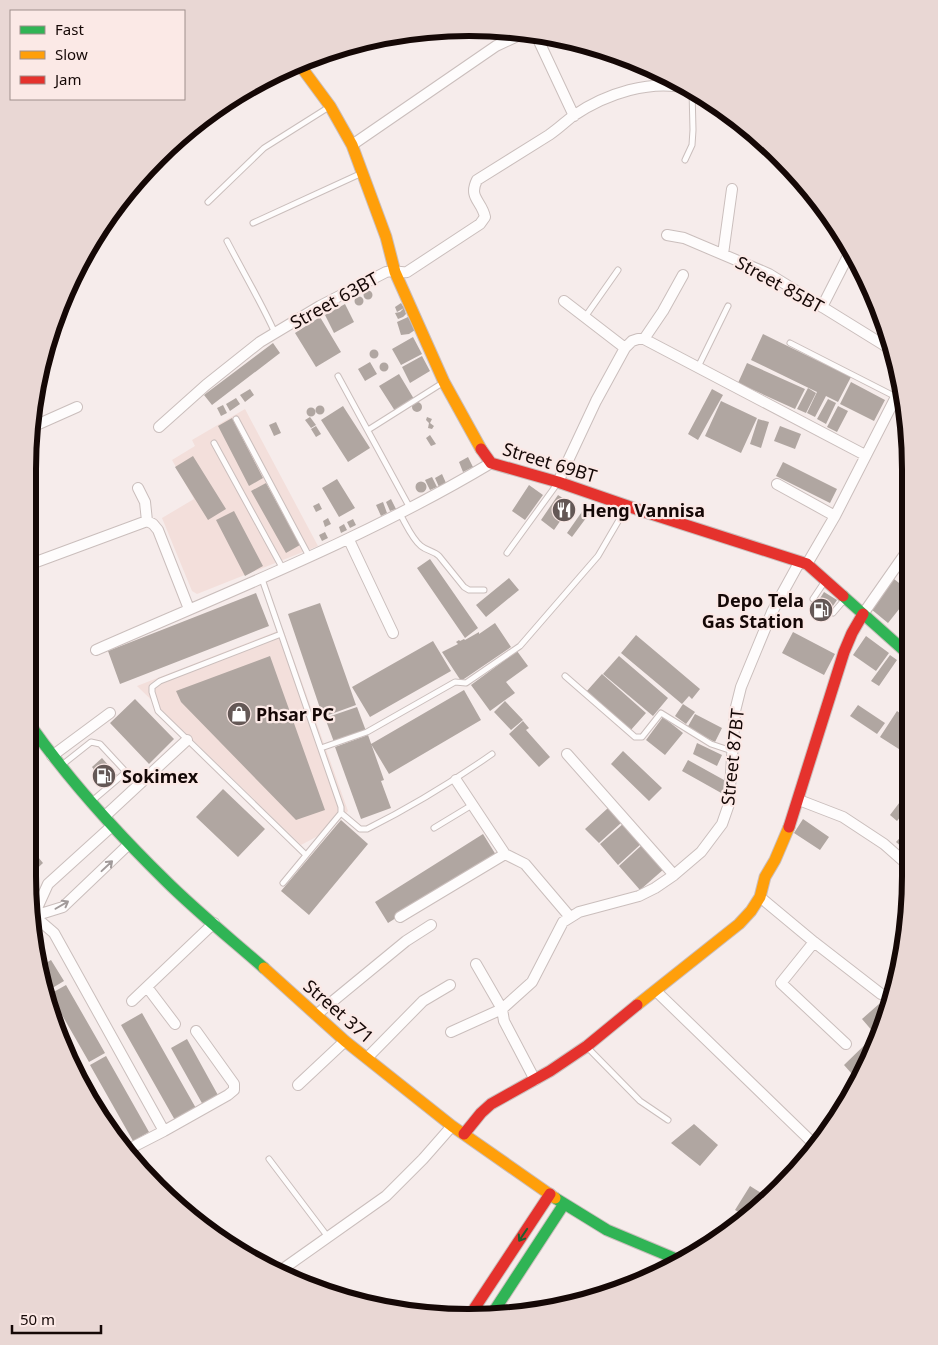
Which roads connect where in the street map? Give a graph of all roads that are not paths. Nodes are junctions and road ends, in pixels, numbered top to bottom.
1 (512, 39) edge
2 (540, 43) edge
3 (303, 69) edge
4 (673, 88) edge
5 (691, 98) edge
6 (330, 106) junction
7 (574, 116) junction
8 (352, 146) junction
9 (685, 160) dead end
10 (363, 173) junction
11 (732, 189) dead end
12 (208, 202) dead end
13 (254, 224) dead end
14 (667, 235) dead end
15 (227, 241) dead end
16 (723, 254) junction
17 (847, 258) edge
18 (618, 270) dead end
19 (395, 272) junction
20 (683, 276) dead end
21 (564, 301) dead end
22 (728, 306) dead end
23 (822, 306) junction
24 (585, 317) junction
25 (275, 333) junction
26 (644, 339) junction
27 (790, 343) dead end
28 (883, 345) edge
29 (625, 348) junction
30 (698, 368) junction
31 (338, 376) dead end
32 (444, 382) junction
33 (894, 391) edge
34 (895, 398) edge
35 (77, 407) dead end
36 (236, 419) dead end
37 (39, 424) edge
38 (159, 427) dead end
39 (368, 430) junction
40 (214, 443) dead end
41 (865, 455) junction
42 (491, 463) junction
43 (558, 482) junction
44 (777, 484) dead end
45 (138, 488) dead end
46 (627, 506) junction
47 (411, 508) junction
48 (400, 514) junction
49 (835, 516) junction
50 (148, 521) junction
51 (349, 540) junction
52 (507, 552) dead end
53 (310, 558) junction
54 (902, 559) edge
55 (36, 562) edge
56 (803, 564) junction
57 (283, 570) junction
58 (262, 579) junction
59 (826, 581) junction
60 (484, 590) dead end
61 (845, 598) junction
62 (189, 609) junction
63 (863, 614) junction
64 (393, 633) dead end
65 (281, 634) junction
66 (902, 649) edge
67 (96, 650) dead end
68 (565, 676) dead end
69 (110, 713) dead end
70 (36, 733) edge
71 (187, 740) junction
72 (321, 748) junction
73 (732, 751) junction
74 (492, 754) dead end
75 (567, 754) dead end
76 (52, 756) junction
77 (61, 766) junction
78 (126, 772) junction
79 (456, 780) junction
80 (139, 786) junction
81 (799, 800) junction
82 (91, 803) junction
83 (472, 805) junction
84 (341, 813) junction
85 (108, 822) junction
86 (434, 828) dead end
87 (130, 844) junction
88 (505, 854) junction
89 (306, 855) junction
90 (902, 860) edge
91 (674, 875) junction
92 (283, 883) dead end
93 (760, 897) junction
94 (37, 907) edge
95 (38, 914) edge
96 (570, 917) junction
97 (400, 918) dead end
98 (39, 921) edge
99 (214, 923) junction
100 (431, 925) dead end
101 (814, 942) junction
102 (476, 964) dead end
103 (450, 985) dead end
104 (147, 987) junction
105 (656, 991) junction
106 (881, 994) dead end
107 (132, 1001) dead end
108 (502, 1009) junction
109 (316, 1015) junction
110 (175, 1024) dead end
111 (196, 1031) dead end
112 (451, 1032) dead end
113 (345, 1041) junction
114 (846, 1044) dead end
115 (587, 1046) junction
116 (366, 1058) junction
117 (535, 1080) junction
118 (298, 1085) dead end
119 (668, 1120) dead end
120 (452, 1126) junction
121 (164, 1131) junction
122 (464, 1134) junction
123 (811, 1141) edge
124 (133, 1147) edge
125 (269, 1159) dead end
126 (550, 1194) junction
127 (564, 1204) junction
128 (328, 1238) junction
129 (509, 1256) junction
130 (672, 1258) edge
131 (524, 1266) junction
132 (286, 1268) edge
133 (496, 1308) edge
134 (474, 1309) edge

1 - 8 street
2 - 7 street
3 - 6 street, Street 69BT
4 - 7 street, Street 63BT
5 - 9 lane
6 - 8 street, Street 69BT
6 - 12 lane
7 - 19 street, Street 63BT
8 - 10 street, Street 69BT
10 - 13 lane
10 - 19 street, Street 69BT
11 - 16 street
14 - 16 street, Street 85BT
15 - 25 lane
16 - 23 street, Street 85BT
17 - 23 street
18 - 24 lane
19 - 25 street, Street 63BT
19 - 32 street, Street 69BT
20 - 26 street
21 - 24 street
22 - 30 lane
23 - 28 street, Street 85BT
24 - 29 street
25 - 38 street, Street 63BT
26 - 29 street
26 - 30 street
27 - 33 lane
29 - 43 street
30 - 41 street
31 - 39 lane
32 - 39 lane
32 - 42 street, Street 69BT
34 - 41 street, Street 87BT
35 - 37 street
36 - 53 lane
39 - 47 lane
40 - 57 lane
41 - 49 street, Street 87BT
42 - 43 street, Street 69BT
42 - 47 street
43 - 46 street, Street 69BT
43 - 52 lane
44 - 49 street
45 - 50 street
46 - 56 street, Street 69BT
46 - 72 lane
47 - 48 street
48 - 51 street
48 - 60 lane
49 - 56 street, Street 87BT
50 - 55 street
50 - 62 street
51 - 53 street
51 - 64 street
53 - 57 street
54 - 63 street
56 - 59 street, Street 69BT
56 - 73 street, Street 87BT
57 - 58 street
58 - 62 street
58 - 65 lane
59 - 61 street, Street 69BT
59 - 61 lane
61 - 63 street, Street 69BT
62 - 67 street
63 - 66 street, Street 69BT
63 - 81 street
65 - 71 lane
65 - 72 lane
68 - 73 lane
69 - 76 street
70 - 76 street, Street 371
71 - 80 street
71 - 89 lane
72 - 84 lane
73 - 91 street, Street 87BT
74 - 79 lane
75 - 91 street
76 - 77 street, Street 371
77 - 78 lane
77 - 82 street, Street 371
78 - 80 lane
78 - 82 lane
79 - 83 street
79 - 84 lane
80 - 85 street
81 - 90 street
81 - 93 street
82 - 85 street, Street 371
83 - 86 lane
83 - 88 street
84 - 89 lane
85 - 87 street, Street 371
85 - 94 street
95 -> 87 street
87 - 99 street, Street 371
88 - 96 street
88 - 97 street
89 - 92 lane
91 - 96 street, Street 87BT
93 - 101 street
93 - 105 street
96 - 108 street
98 - 121 street
99 - 104 street
99 - 109 street, Street 371
100 - 109 street
101 - 106 street
101 - 114 street
102 - 108 street
103 - 116 street
104 - 107 street
104 - 110 street
105 - 115 street
105 - 123 street
108 - 112 street
108 - 117 street
109 - 113 street, Street 371
111 - 121 street
113 - 116 street, Street 371
113 - 118 street
115 - 117 street
115 - 119 lane
116 - 120 street, Street 371
117 - 122 street
120 - 122 street, Street 371
120 - 128 street
121 - 124 street
122 - 126 street, Street 371
125 - 128 lane
126 - 127 street, Street 371
126 -> 129 street
127 - 130 street, Street 371
127 - 131 street
128 - 132 street
129 - 131 street
129 - 134 street
131 - 133 street

